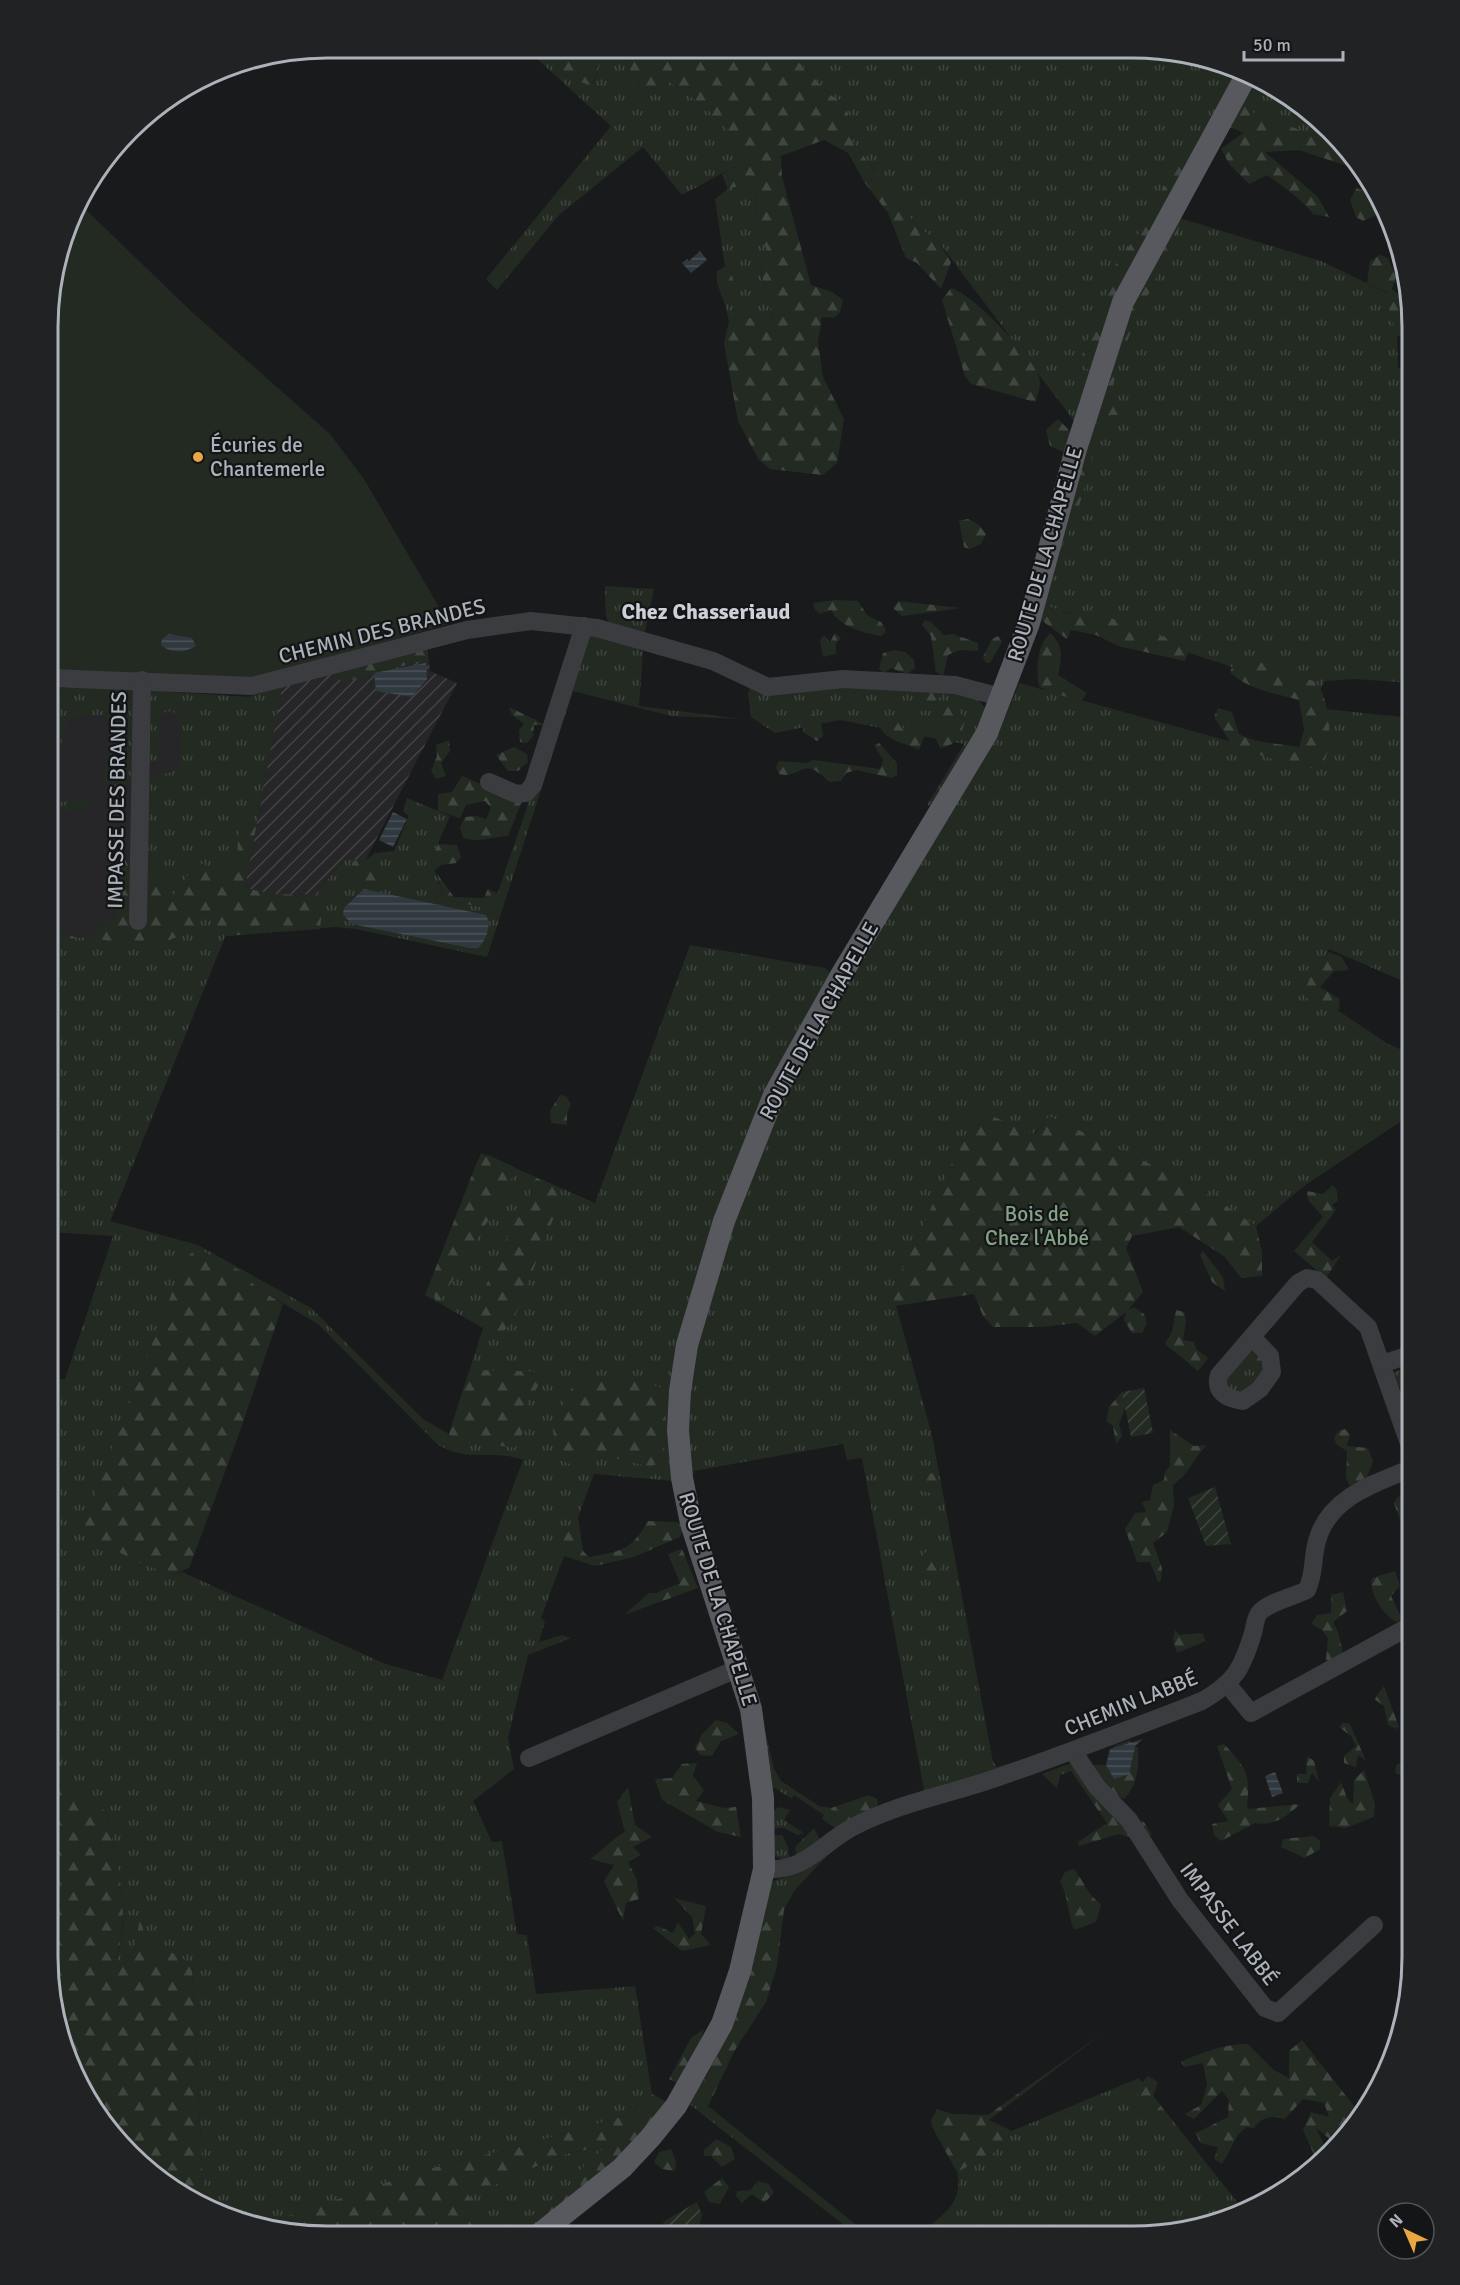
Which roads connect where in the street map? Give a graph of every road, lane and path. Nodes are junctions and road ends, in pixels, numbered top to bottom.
1 (1243, 82) edge
2 (584, 626) junction
3 (58, 678) edge
4 (142, 680) junction
5 (1001, 696) junction
6 (489, 782) dead end
7 (138, 921) dead end
8 (1252, 1337) dead end
9 (1402, 1357) edge
10 (1382, 1364) junction
11 (1402, 1423) edge
12 (1402, 1472) edge
13 (1402, 1630) edge
14 (739, 1668) junction
15 (1228, 1685) junction
16 (1073, 1751) junction
17 (529, 1758) dead end
18 (764, 1869) junction
19 (1374, 1925) dead end
20 (549, 2226) edge

1 - 5 main road, ROUTE DE LA CHAPELLE
2 - 4 street, CHEMIN DES BRANDES
2 - 5 street, CHEMIN DES BRANDES
2 - 6 street
3 - 4 street, CHEMIN DES BRANDES
4 - 7 street, IMPASSE DES BRANDES
5 - 14 main road, ROUTE DE LA CHAPELLE
8 - 10 street
9 - 10 street
10 - 11 street
12 - 15 street, CHEMIN LABBÉ
13 - 15 street
14 - 17 street
14 - 18 main road, ROUTE DE LA CHAPELLE
15 - 16 street, CHEMIN LABBÉ
16 - 18 street, CHEMIN LABBÉ
16 - 19 street, IMPASSE LABBÉ
18 - 20 main road, ROUTE DE LA CHAPELLE

